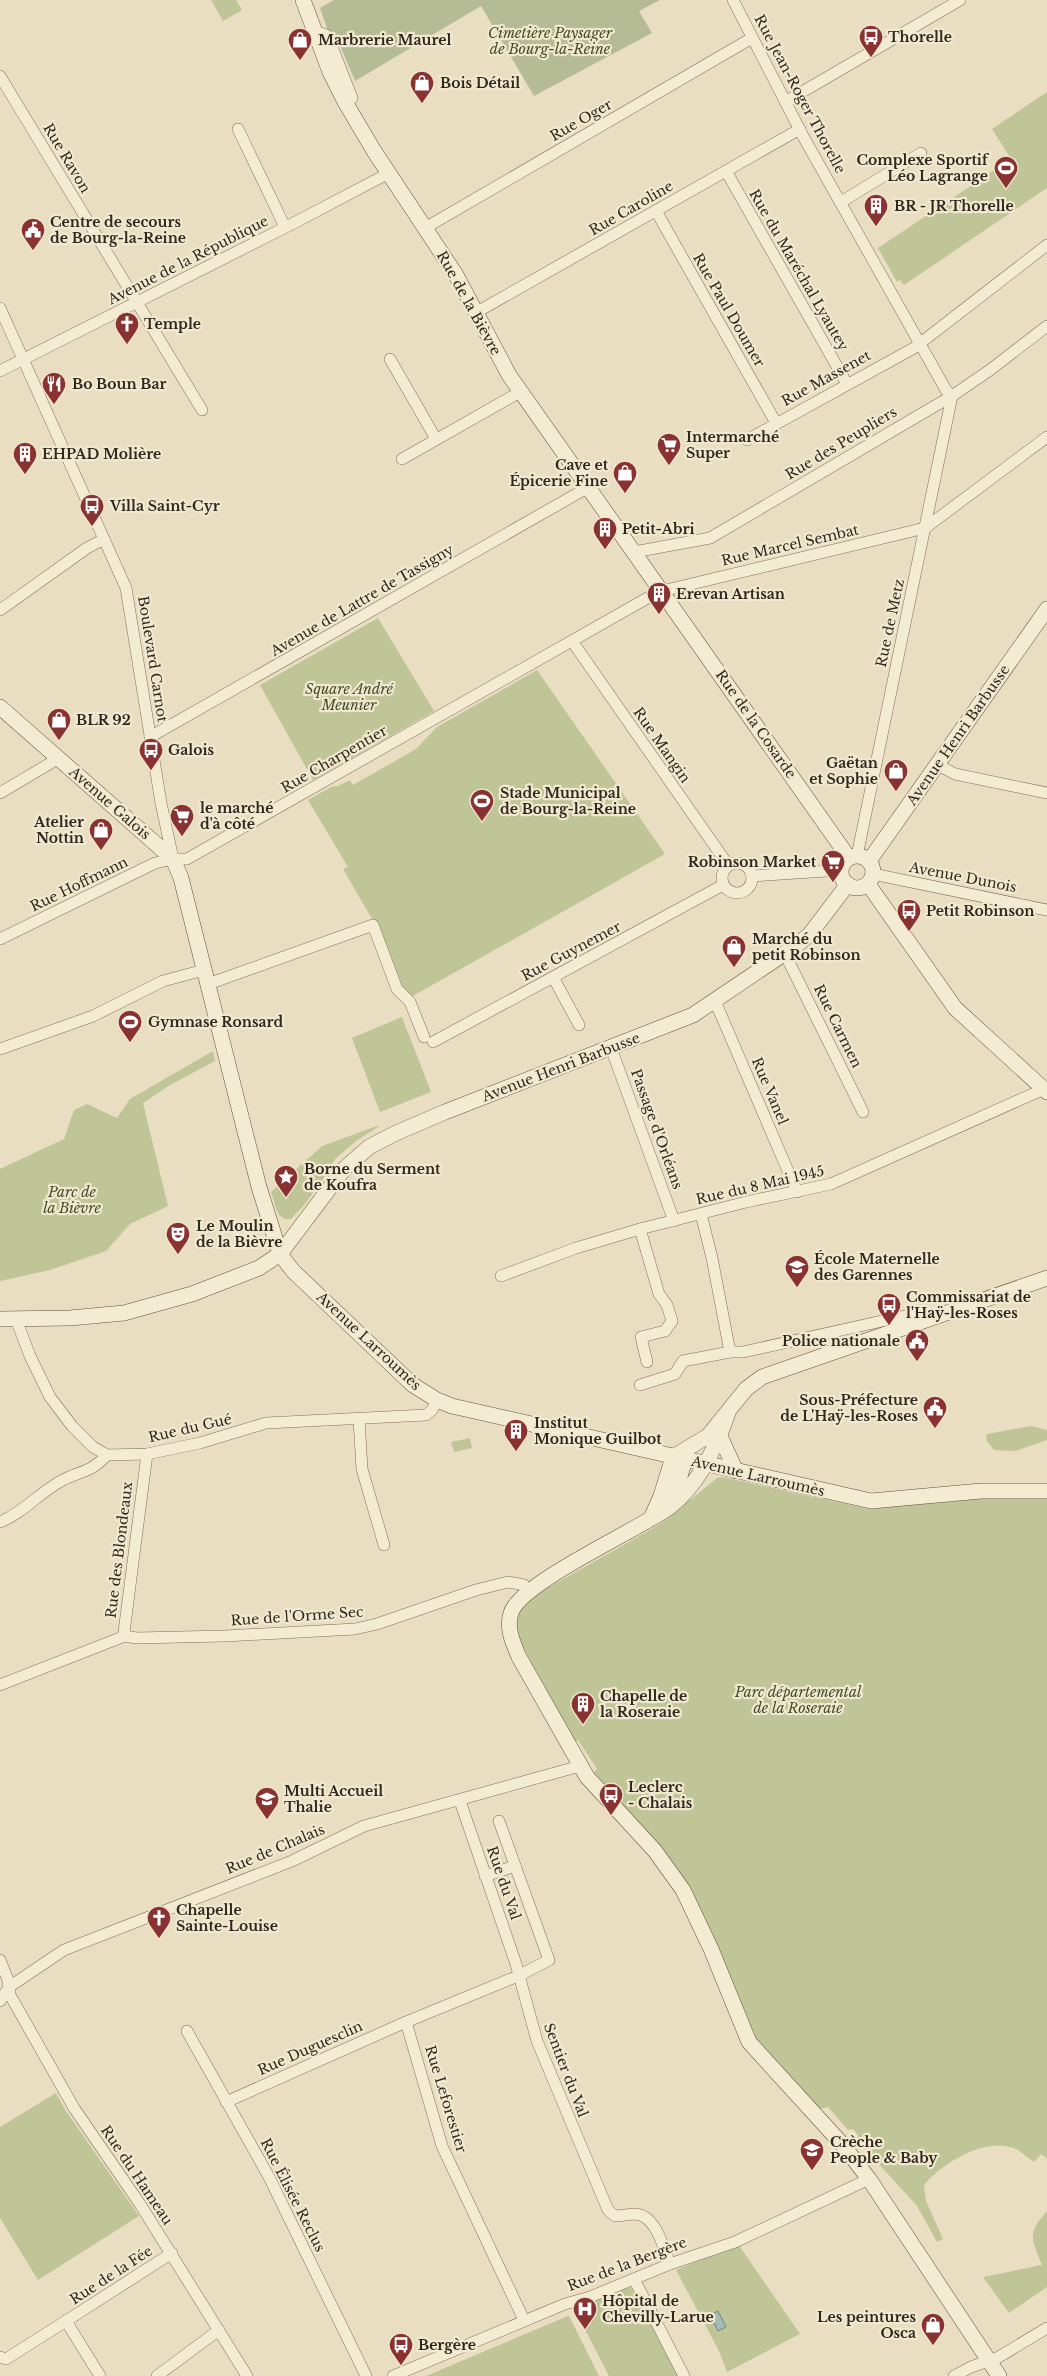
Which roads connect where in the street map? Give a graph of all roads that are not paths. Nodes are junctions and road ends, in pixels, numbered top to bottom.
1 (303, 0) edge
2 (732, 0) edge
3 (960, 0) edge
4 (752, 38) junction
5 (0, 76) edge
6 (785, 102) junction
7 (238, 130) dead end
8 (800, 130) junction
9 (920, 153) dead end
10 (726, 171) junction
11 (389, 173) junction
12 (846, 199) junction
13 (656, 211) junction
14 (285, 227) junction
15 (424, 228) junction
16 (1047, 245) edge
17 (137, 302) junction
18 (0, 308) edge
19 (477, 312) junction
20 (1047, 326) edge
21 (920, 344) junction
22 (390, 359) dead end
23 (23, 360) junction
24 (0, 371) edge
25 (847, 384) junction
26 (520, 392) junction
27 (952, 396) junction
28 (202, 410) dead end
29 (776, 423) junction
30 (1047, 437) edge
31 (436, 439) junction
32 (747, 440) dead end
33 (402, 459) dead end
34 (587, 488) junction
35 (925, 528) junction
36 (104, 539) junction
37 (634, 552) junction
38 (662, 591) junction
39 (1047, 609) edge
40 (0, 610) edge
41 (572, 641) junction
42 (0, 707) edge
43 (150, 737) junction
44 (59, 758) junction
45 (938, 765) junction
46 (0, 793) edge
47 (1047, 793) edge
48 (173, 859) junction
49 (728, 865) junction
50 (860, 867) junction
51 (752, 876) junction
52 (723, 885) junction
53 (1047, 910) edge
54 (191, 919) joint
55 (0, 940) edge
56 (785, 954) junction
57 (206, 977) junction
58 (553, 977) junction
59 (715, 1001) junction
60 (579, 1025) dead end
61 (611, 1048) junction
62 (0, 1049) edge
63 (1046, 1091) edge
64 (863, 1112) dead end
65 (797, 1192) junction
66 (701, 1214) junction
67 (270, 1220) junction
68 (674, 1221) junction
69 (303, 1225) junction
70 (640, 1229) junction
71 (280, 1254) junction
72 (501, 1276) dead end
73 (1047, 1278) edge
74 (0, 1319) edge
75 (16, 1319) junction
76 (918, 1322) junction
77 (730, 1352) junction
78 (647, 1362) dead end
79 (640, 1385) dead end
80 (437, 1400) junction
81 (358, 1418) junction
82 (714, 1436) junction
83 (147, 1454) junction
84 (107, 1455) junction
85 (679, 1458) junction
86 (704, 1464) junction
87 (736, 1471) junction
88 (1047, 1491) edge
89 (671, 1506) junction
90 (652, 1516) junction
91 (0, 1522) edge
92 (384, 1545) dead end
93 (564, 1568) junction
94 (524, 1586) junction
95 (125, 1636) junction
96 (519, 1657) junction
97 (0, 1686) edge
98 (580, 1766) junction
99 (460, 1801) junction
100 (499, 1821) dead end
101 (515, 1866) junction
102 (486, 1876) junction
103 (0, 1960) edge
104 (518, 1976) junction
105 (9, 1987) junction
106 (0, 2001) edge
107 (406, 2022) junction
108 (187, 2031) dead end
109 (226, 2102) junction
110 (869, 2179) junction
111 (172, 2253) junction
112 (670, 2264) junction
113 (634, 2279) junction
114 (524, 2320) junction
115 (66, 2321) junction
116 (1047, 2328) edge
117 (219, 2330) junction
118 (0, 2357) edge
119 (990, 2361) junction
120 (100, 2376) edge
121 (157, 2376) edge
122 (247, 2376) edge
123 (366, 2376) edge
124 (394, 2376) edge
125 (684, 2376) edge
126 (954, 2376) edge
127 (999, 2376) edge

1 - 11 main road, Rue de la Bièvre
2 - 4 street, Rue Jean-Roger Thorelle
3 - 6 street
4 - 6 street, Rue Jean-Roger Thorelle
4 - 15 street, Rue Oger
5 - 17 street, Rue Ravon
6 - 8 street, Rue Jean-Roger Thorelle
7 - 14 street
8 - 10 street, Rue Caroline
8 - 12 street, Rue Jean-Roger Thorelle
9 - 12 street
10 - 13 street, Rue Caroline
10 - 25 street, Rue du Maréchal Lyautey
11 - 14 street, Avenue de la République
11 - 15 main road, Rue de la Bièvre
12 - 21 street, Rue Jean-Roger Thorelle
13 - 19 street, Rue Caroline
13 - 29 street, Rue Paul Doumer
14 - 17 street, Avenue de la République
15 - 19 main road, Rue de la Bièvre
16 - 21 street, Rue Massenet
17 - 23 street, Avenue de la République
17 - 28 street, Rue Ravon
18 - 23 street, Boulevard Carnot
19 - 26 main road, Rue de la Bièvre
20 - 27 street, Rue des Peupliers
21 - 25 street, Rue Massenet
21 - 27 street, Rue Jean-Roger Thorelle
22 - 31 street
23 - 24 street, Avenue de la République
23 - 36 street, Boulevard Carnot
25 - 29 street, Rue Massenet
26 - 31 street
26 - 34 main road, Rue de la Bièvre
27 - 35 street, Rue de Metz
27 - 37 street, Rue des Peupliers
29 - 32 street, Rue Massenet
30 - 35 street
31 - 33 street
34 - 37 main road, Rue de la Bièvre
34 - 43 street, Avenue de Lattre de Tassigny
35 - 38 street, Rue Marcel Sembat
35 - 50 street, Rue de Metz
36 - 40 street
36 - 43 street, Boulevard Carnot
37 - 38 main road, Rue de la Bièvre
38 - 41 street, Rue Marcel Sembat
38 - 50 main road, Rue de la Cosarde
39 - 45 main road, Avenue Henri Barbusse
41 - 48 street, Rue Charpentier
41 - 49 street, Rue Mangin
42 - 44 main road, Avenue Galois
43 - 48 street, Boulevard Carnot
44 - 46 street
44 - 48 main road, Avenue Galois
45 - 47 street
45 - 50 main road, Avenue Henri Barbusse
48 - 54 main road, Avenue Galois
48 - 55 street, Rue Hoffmann
49 - 51 street
49 - 52 street
50 - 51 street, Avenue Dunois
50 - 53 street, Avenue Dunois
50 - 56 main road, Avenue Henri Barbusse
50 - 63 main road, Rue de la Cosarde
51 - 52 street
52 - 58 street, Rue Guynemer
54 - 57 main road, Avenue Larroumès
56 - 59 main road, Avenue Henri Barbusse
56 - 64 street, Rue Carmen
57 - 58 street, Rue Guynemer
57 - 62 street
57 - 67 main road, Avenue Larroumès
58 - 60 street
59 - 61 main road, Avenue Henri Barbusse
59 - 65 street, Rue Vanel
61 - 68 street, Passage d'Orléans
61 - 69 main road, Avenue Henri Barbusse
63 - 65 street, Rue du 8 Mai 1945
65 - 66 street, Rue du 8 Mai 1945
66 - 68 street, Rue du 8 Mai 1945
66 - 77 street
67 - 69 main road
67 - 71 main road, Avenue Larroumès
68 - 70 street, Rue du 8 Mai 1945
69 - 71 main road, Avenue Henri Barbusse
70 - 72 street, Rue du 8 Mai 1945
70 - 78 street
71 - 75 main road, Avenue Henri Barbusse
71 - 80 main road, Avenue Larroumès
73 - 76 main road
74 - 75 main road, Avenue Henri Barbusse
75 - 84 street
76 - 77 street
76 - 82 main road
77 - 79 street
80 - 81 street, Rue du Gué
80 - 85 main road, Avenue Larroumès
81 - 83 street, Rue du Gué
81 - 92 street
82 - 85 main road
82 - 86 main road
82 - 87 main road
83 - 84 street, Rue du Gué
83 - 95 street, Rue des Blondeaux
84 - 91 street
85 - 86 main road, Avenue Larroumès
85 - 89 main road
85 - 90 main road
86 - 87 main road, Avenue Larroumès
86 - 89 main road
87 - 88 main road, Avenue Larroumès
89 - 90 main road
90 - 93 main road
93 - 94 main road
93 - 96 main road
94 - 95 street, Rue de l'Orme Sec
94 - 96 main road
95 - 97 street, Rue des Blondeaux
96 - 98 main road
98 - 99 street, Rue de Chalais
98 - 110 main road
99 - 102 street, Rue du Val
99 - 105 street, Rue de Chalais
100 - 101 street
101 - 102 street
101 - 104 street
102 - 104 street, Rue du Val
103 - 105 street
104 - 107 street
104 - 112 street, Sentier du Val
105 - 106 street, Rue de Chalais
105 - 111 street, Rue du Hameau
107 - 109 street, Rue Duguesclin
107 - 114 street, Rue Leforestier
108 - 109 street, Rue Élisée Reclus
109 - 123 street, Rue Élisée Reclus
110 - 112 street, Rue de la Bergère
110 - 119 main road
111 - 115 street, Rue de la Fée
111 - 117 street, Rue du Hameau
112 - 113 street, Rue de la Bergère
113 - 114 street, Rue de la Bergère
113 - 125 street
114 - 124 street, Rue de la Bergère
115 - 118 street, Rue de la Fée
115 - 120 street
116 - 119 street
117 - 121 street
117 - 122 street, Rue du Hameau
119 - 126 street
119 - 127 main road

